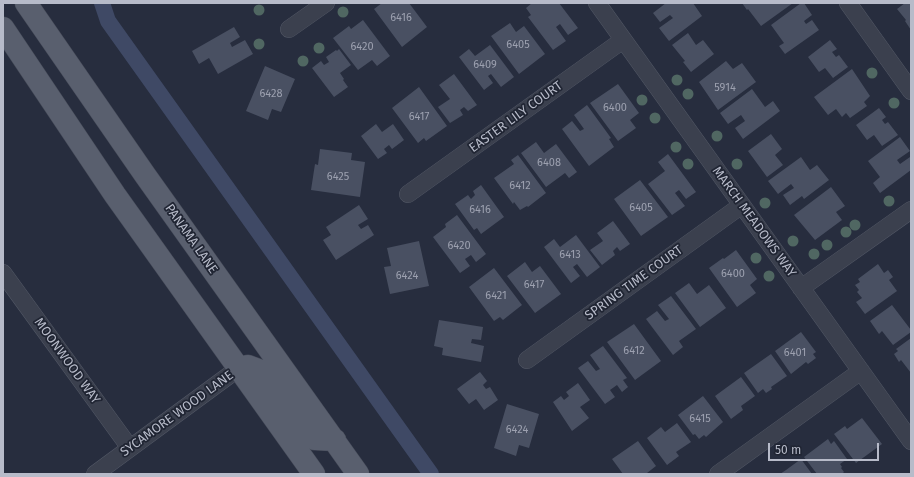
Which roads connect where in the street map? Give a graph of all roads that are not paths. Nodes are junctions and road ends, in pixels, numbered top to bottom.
1 (26, 3) edge
2 (326, 3) edge
3 (597, 3) edge
4 (848, 3) edge
5 (3, 28) edge
6 (289, 29) dead end
7 (623, 40) junction
8 (908, 82) edge
9 (408, 194) dead end
10 (742, 205) junction
11 (911, 210) edge
12 (3, 273) edge
13 (802, 288) junction
14 (527, 360) dead end
15 (239, 368) junction
16 (861, 371) junction
17 (334, 440) junction
18 (911, 441) edge
19 (130, 448) junction
20 (95, 474) edge
21 (314, 474) edge
22 (358, 474) edge
23 (718, 474) edge

1 - 17 main road, PANAMA LANE
2 - 6 street
3 - 7 street, MARCH MEADOWS WAY
4 - 8 street
5 - 15 main road
7 - 9 street, EASTER LILY COURT
7 - 10 street, MARCH MEADOWS WAY
10 - 13 street, MARCH MEADOWS WAY
10 - 14 street, SPRING TIME COURT
11 - 13 street
12 - 19 street, MOONWOOD WAY
13 - 16 street, MARCH MEADOWS WAY
15 - 17 main road
15 - 19 street, SYCAMORE WOOD LANE
15 - 21 main road
16 - 18 street, MARCH MEADOWS WAY
16 - 23 street
17 - 22 main road, PANAMA LANE
19 - 20 street, SYCAMORE WOOD LANE

